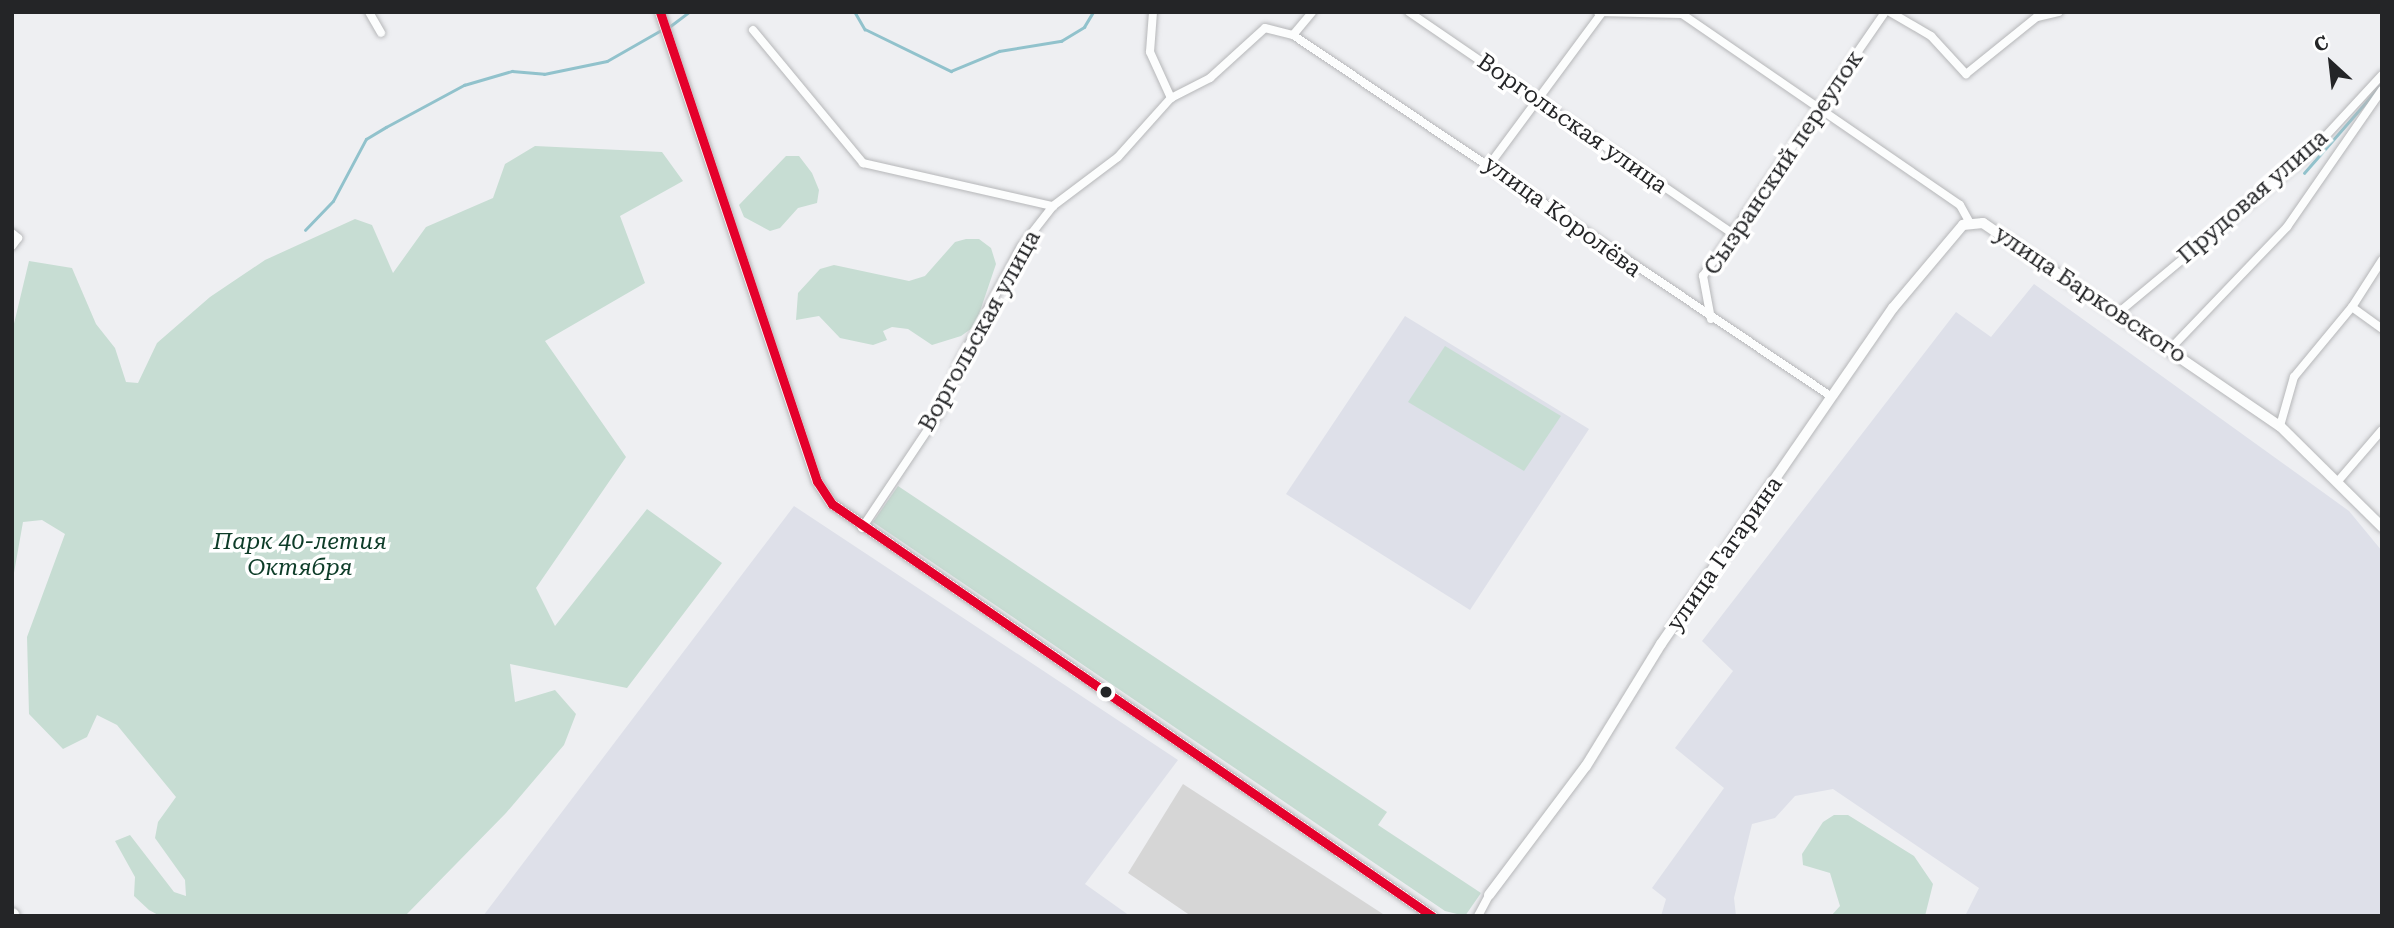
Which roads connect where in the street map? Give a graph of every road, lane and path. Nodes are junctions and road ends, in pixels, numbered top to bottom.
1 (369, 12) edge
2 (660, 12) edge
3 (1153, 12) edge
4 (1312, 12) edge
5 (1409, 12) edge
6 (1888, 12) edge
7 (2058, 12) edge
8 (1600, 13) edge
9 (1683, 13) edge
10 (753, 30) dead end
11 (381, 33) dead end
12 (1293, 35) junction
13 (2382, 75) edge
14 (2382, 90) edge
15 (1171, 98) junction
16 (1537, 104) junction
17 (1821, 108) junction
18 (1490, 164) junction
19 (1053, 206) junction
20 (1970, 223) junction
21 (12, 233) edge
22 (1735, 235) junction
23 (12, 246) edge
24 (2382, 260) edge
25 (2352, 307) junction
26 (2118, 313) junction
27 (1711, 319) junction
28 (2382, 328) edge
29 (2171, 348) junction
30 (1832, 397) junction
31 (2280, 426) junction
32 (2382, 430) edge
33 (2339, 480) junction
34 (2382, 527) edge
35 (861, 529) junction
36 (1489, 895) junction
37 (1432, 916) edge
38 (1478, 916) edge
39 (1487, 916) edge

1 - 11 street
2 - 35 street
3 - 15 street
4 - 12 street
5 - 16 street, Воргольская улица
6 - 7 street
6 - 17 street, Сызранский переулок
8 - 9 street, улица Барковского
8 - 16 street
9 - 17 street, улица Барковского
10 - 19 street
12 - 15 street, Воргольская улица
12 - 18 street, улица Королёва
13 - 26 street, Прудовая улица
14 - 29 street, Прудовая улица
15 - 19 street, Воргольская улица
16 - 18 street
16 - 22 street, Воргольская улица
17 - 20 street, улица Барковского
17 - 22 street, Сызранский переулок
18 - 27 street, улица Королёва
19 - 35 street, Воргольская улица
20 - 26 street, улица Барковского
20 - 30 street, улица Гагарина
21 - 23 street
22 - 27 street, Сызранский переулок
24 - 25 street
25 - 28 street
25 - 31 street
26 - 29 street, улица Барковского
27 - 30 street, улица Королёва
29 - 31 street, улица Барковского
30 - 36 street, улица Гагарина
31 - 33 street, улица Барковского
32 - 33 street
33 - 34 street, улица Барковского
35 - 37 street
36 - 38 street, улица Гагарина
36 - 39 street

